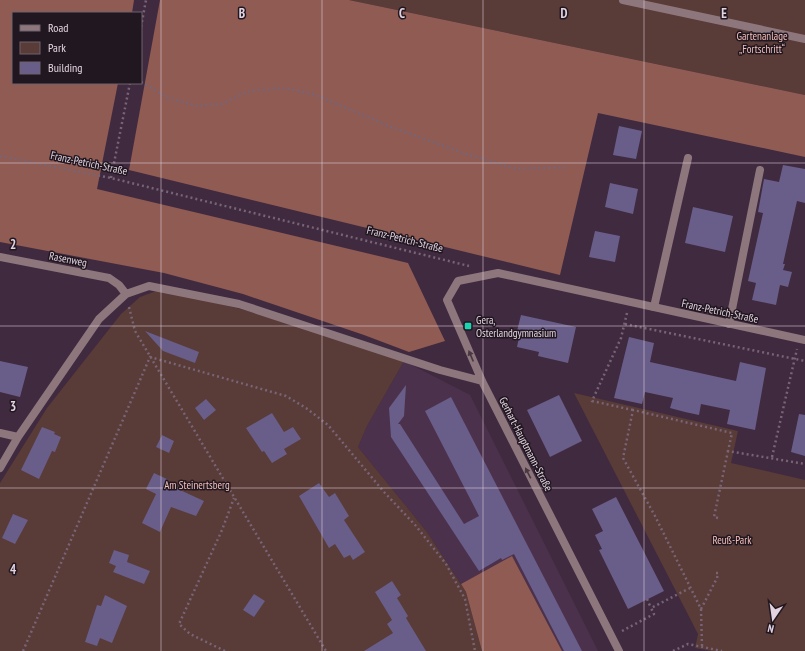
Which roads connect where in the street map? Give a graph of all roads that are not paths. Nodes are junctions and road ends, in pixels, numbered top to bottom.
1 (623, 0) edge
2 (805, 39) edge
3 (688, 158) dead end
4 (760, 170) dead end
5 (0, 257) edge
6 (498, 273) joint
7 (126, 294) junction
8 (654, 307) junction
9 (729, 324) junction
10 (802, 340) edge
11 (482, 381) junction
12 (0, 433) edge
13 (18, 436) junction
14 (0, 468) edge
15 (619, 651) edge

1 - 2 street
3 - 8 street
4 - 9 street
5 - 7 street, Rasenweg
6 - 8 street, Franz-Petrich-Straße
11 -> 6 street, Gerhart-Hauptmann-Straße
7 - 11 street
7 - 13 street
8 - 9 street, Franz-Petrich-Straße
9 - 10 street, Franz-Petrich-Straße
15 -> 11 street, Gerhart-Hauptmann-Straße
12 - 13 street
13 - 14 street

